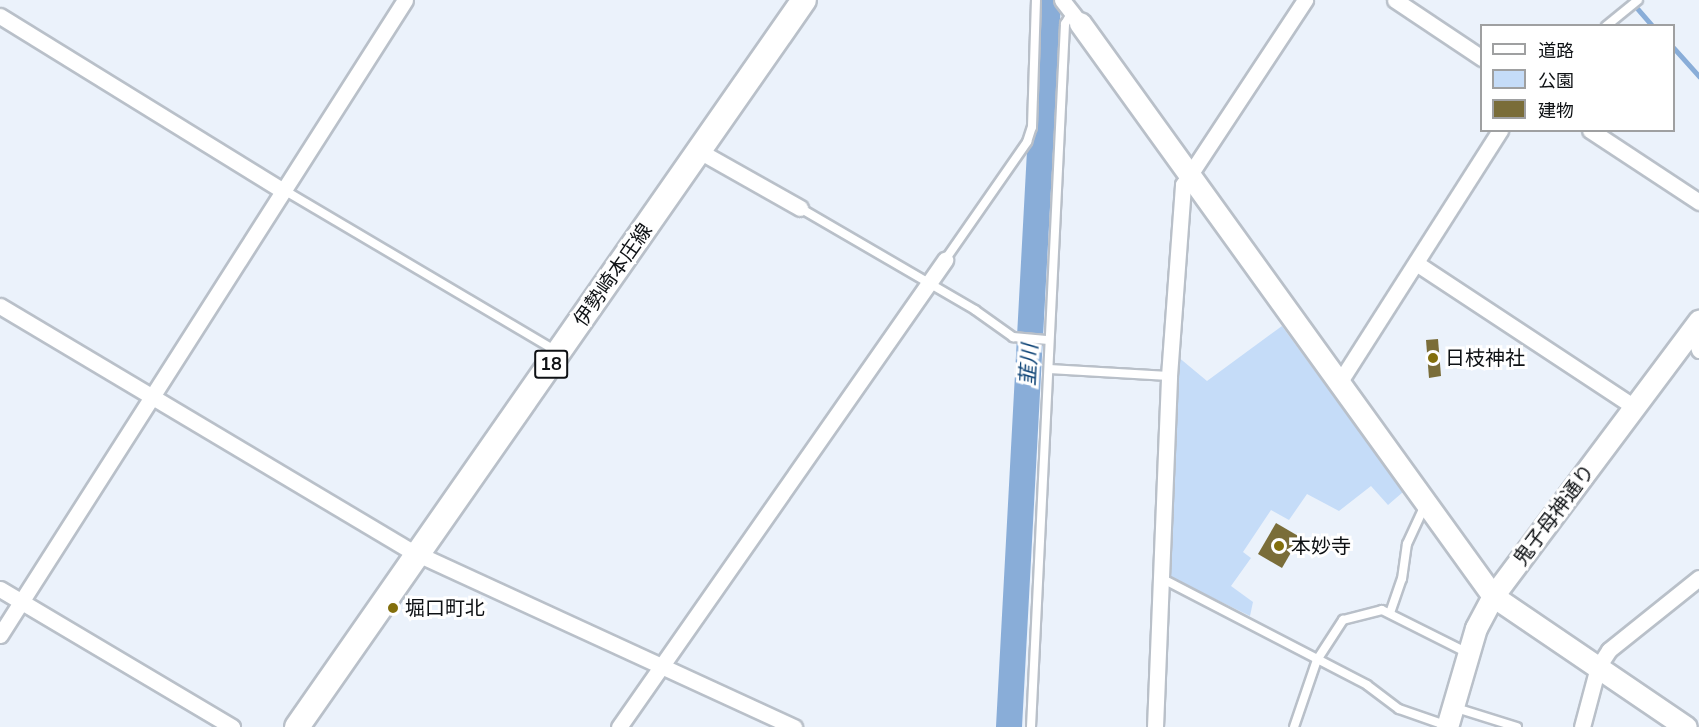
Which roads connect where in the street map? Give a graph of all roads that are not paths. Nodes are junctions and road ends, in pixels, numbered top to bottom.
1 (405, 0) edge
2 (804, 0) edge
3 (1036, 0) edge
4 (1305, 0) edge
5 (1395, 0) edge
6 (1638, 0) edge
7 (1068, 7) edge
8 (0, 16) edge
9 (1608, 24) edge
10 (1480, 57) edge
11 (1499, 132) edge
12 (1593, 132) edge
13 (699, 151) junction
14 (1189, 177) junction
15 (282, 190) junction
16 (1699, 202) edge
17 (800, 208) joint
18 (945, 260) joint
19 (1416, 263) junction
20 (929, 284) junction
21 (0, 306) edge
22 (1696, 325) edge
23 (1047, 340) junction
24 (1699, 350) edge
25 (559, 352) junction
26 (1049, 369) junction
27 (1169, 376) junction
28 (1339, 383) junction
29 (153, 397) junction
30 (1634, 407) junction
31 (1426, 504) junction
32 (420, 552) junction
33 (1159, 578) junction
34 (1699, 578) edge
35 (0, 590) edge
36 (1493, 596) junction
37 (21, 602) junction
38 (1390, 613) junction
39 (0, 635) edge
40 (1467, 653) junction
41 (1317, 660) junction
42 (662, 666) junction
43 (1598, 668) junction
44 (1448, 719) edge
45 (232, 727) edge
46 (297, 727) edge
47 (619, 727) edge
48 (794, 727) edge
49 (1031, 727) edge
50 (1156, 727) edge
51 (1294, 727) edge
52 (1516, 727) edge
53 (1582, 727) edge
54 (1686, 727) edge

1 - 15 street
2 - 13 main road, 伊勢崎本庄線 / 18
3 - 18 lane
4 - 14 street
5 - 10 street
6 - 9 lane
7 - 14 street
7 - 23 lane
8 - 15 street
11 - 19 street
12 - 16 street
13 - 17 street
13 - 25 main road, 伊勢崎本庄線 / 18
14 - 27 street
14 - 28 street
15 - 25 lane
15 - 29 street
17 - 20 lane
18 - 20 street
19 - 28 street
19 - 30 street
20 - 23 lane
20 - 42 street
21 - 29 street
22 - 24 street
22 - 30 street, 鬼子母神通り
23 - 26 lane
25 - 32 main road, 伊勢崎本庄線 / 18
26 - 27 lane
26 - 49 lane
27 - 33 street
28 - 31 street
29 - 32 street
29 - 37 street
30 - 36 street, 鬼子母神通り
31 - 36 street
31 - 38 lane
32 - 42 street
32 - 46 main road, 伊勢崎本庄線 / 18
33 - 41 lane
33 - 50 street
34 - 43 street
35 - 37 street
36 - 40 street, 鬼子母神通り
36 - 43 street
37 - 39 street
37 - 45 street
38 - 40 lane
38 - 41 lane
40 - 44 street, 鬼子母神通り
41 - 44 lane
41 - 51 lane
42 - 47 street
42 - 48 street
43 - 53 street
43 - 54 street
44 - 52 lane

